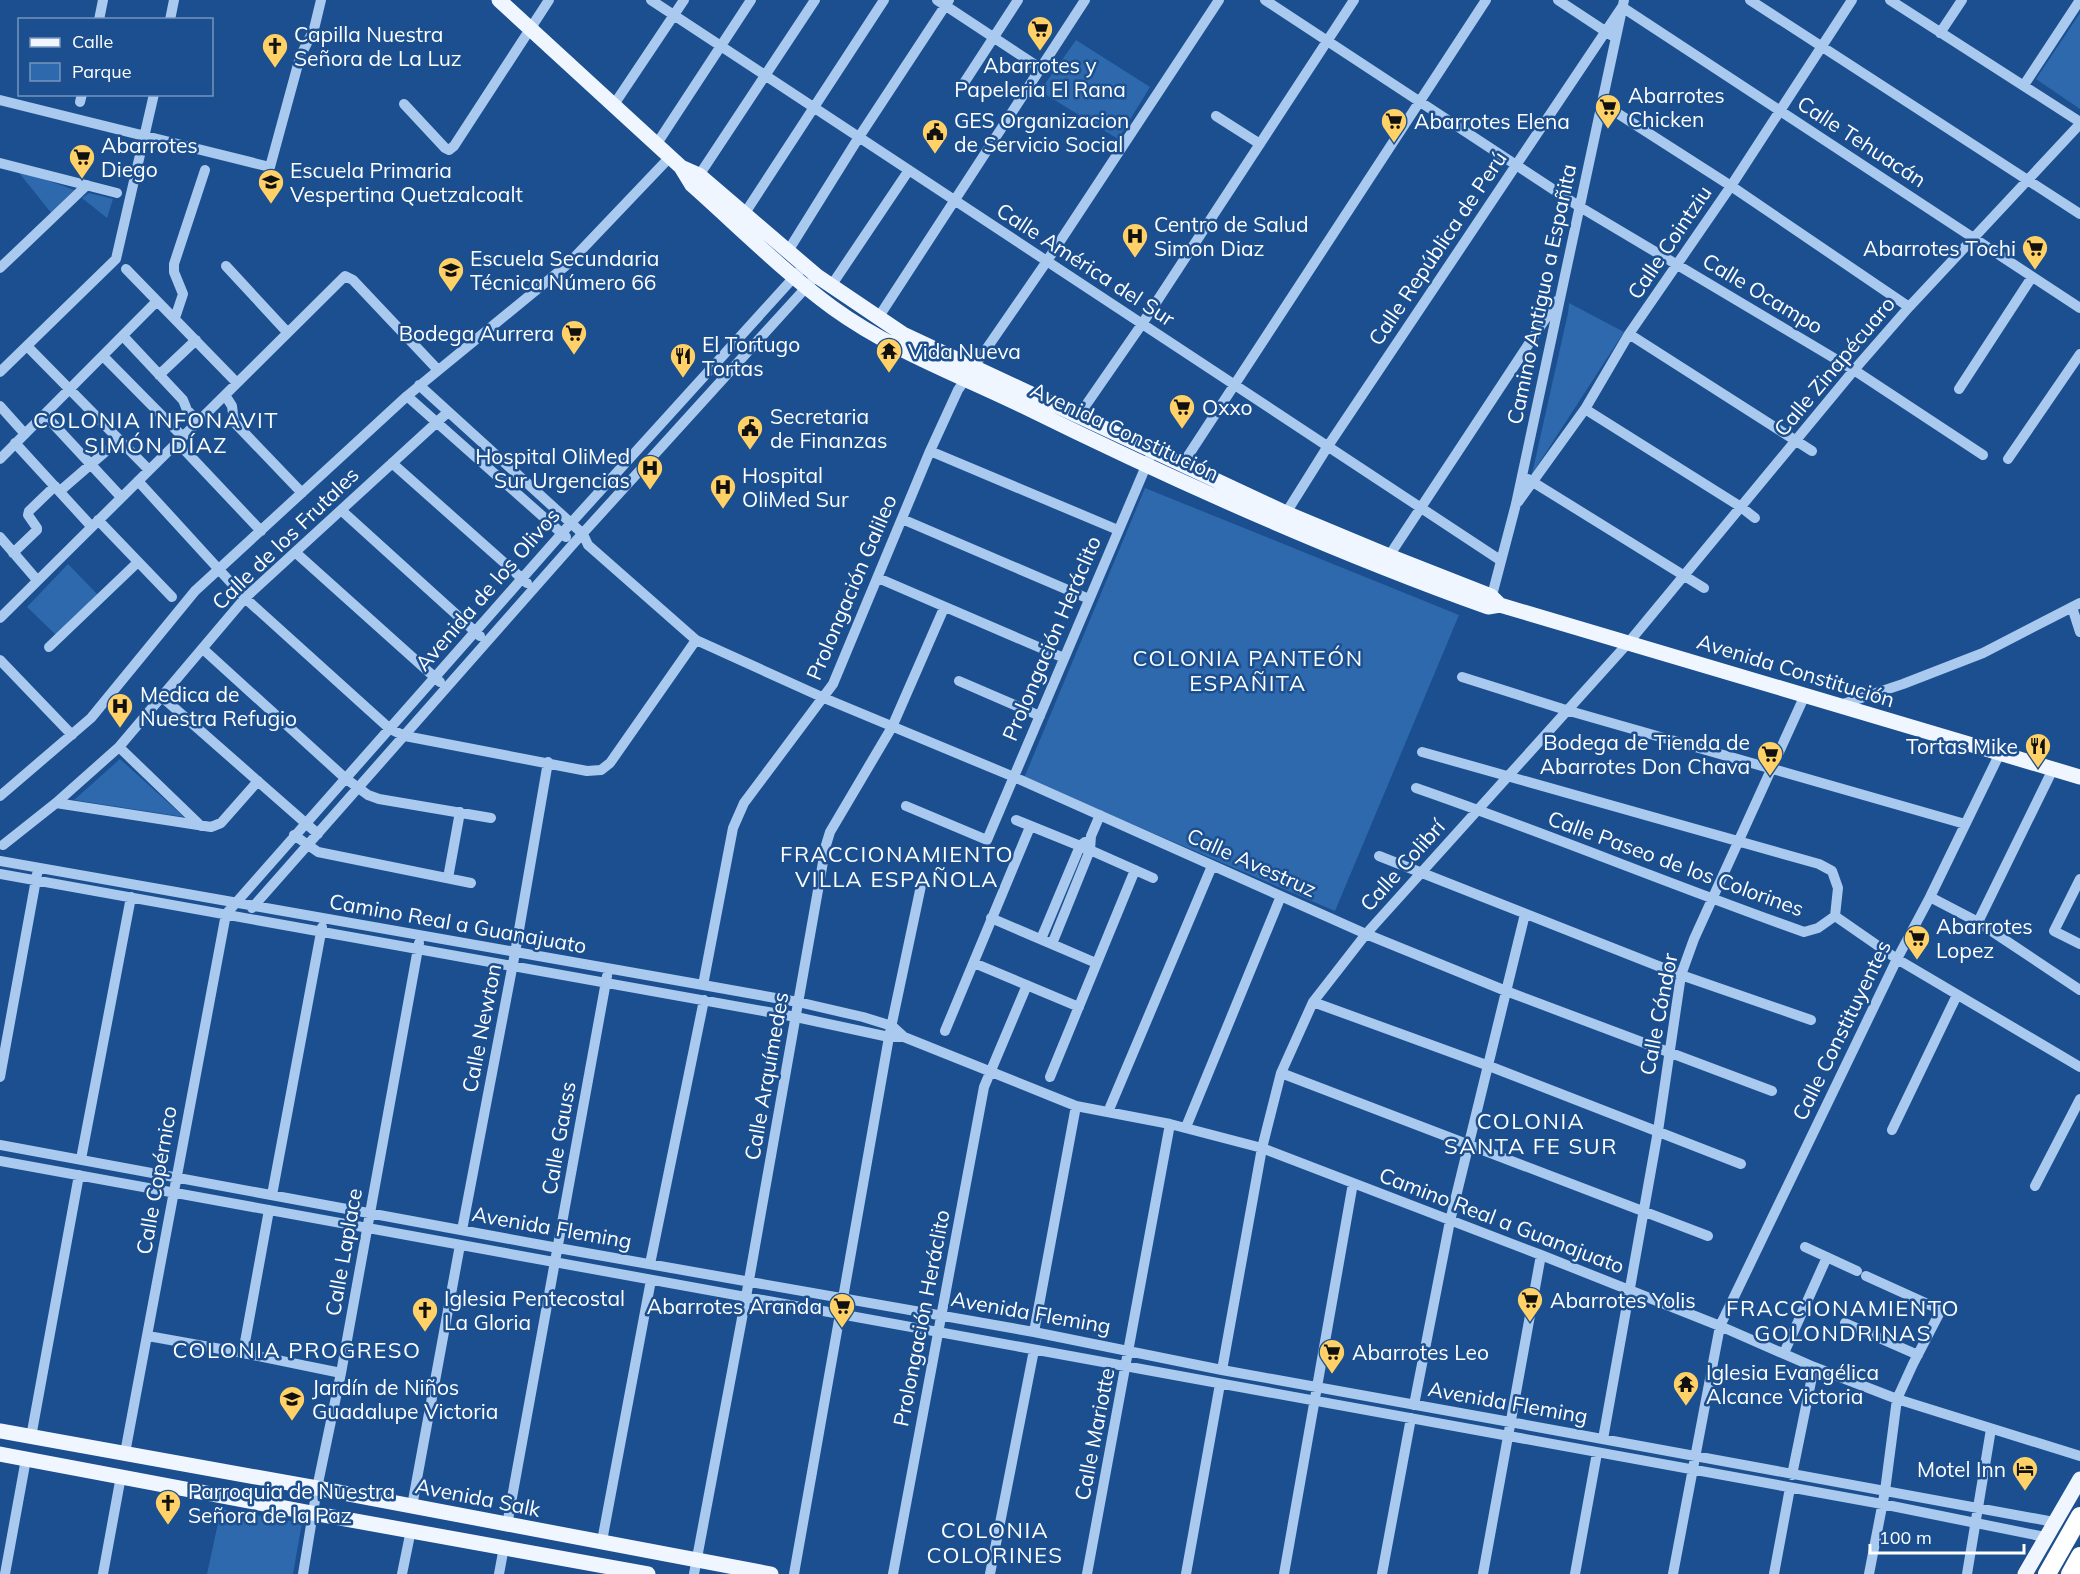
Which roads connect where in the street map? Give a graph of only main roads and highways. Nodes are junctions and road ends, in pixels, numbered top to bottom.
1 (499, 0) edge
2 (696, 180) junction
3 (806, 276) junction
4 (1493, 603) junction
5 (2080, 777) edge
6 (0, 1431) edge
7 (0, 1454) edge
8 (2080, 1479) edge
9 (2080, 1516) edge
10 (2080, 1556) edge
11 (695, 1567) edge
12 (598, 1570) edge
13 (648, 1574) edge
14 (771, 1574) edge
15 (2025, 1574) edge
16 (2047, 1574) edge
17 (2070, 1574) edge

1 - 2 main road, Avenida Constitución
2 - 3 main road, Avenida Constitución
2 - 3 main road, Avenida Constitución
3 - 4 main road, Avenida Constitución
3 - 4 main road, Avenida Constitución
4 - 5 main road, Avenida Constitución
6 - 11 main road, Avenida Salk
7 - 12 main road
8 - 15 main road
9 - 16 highway
10 - 17 highway
11 - 14 main road, Avenida Salk
12 - 13 main road

